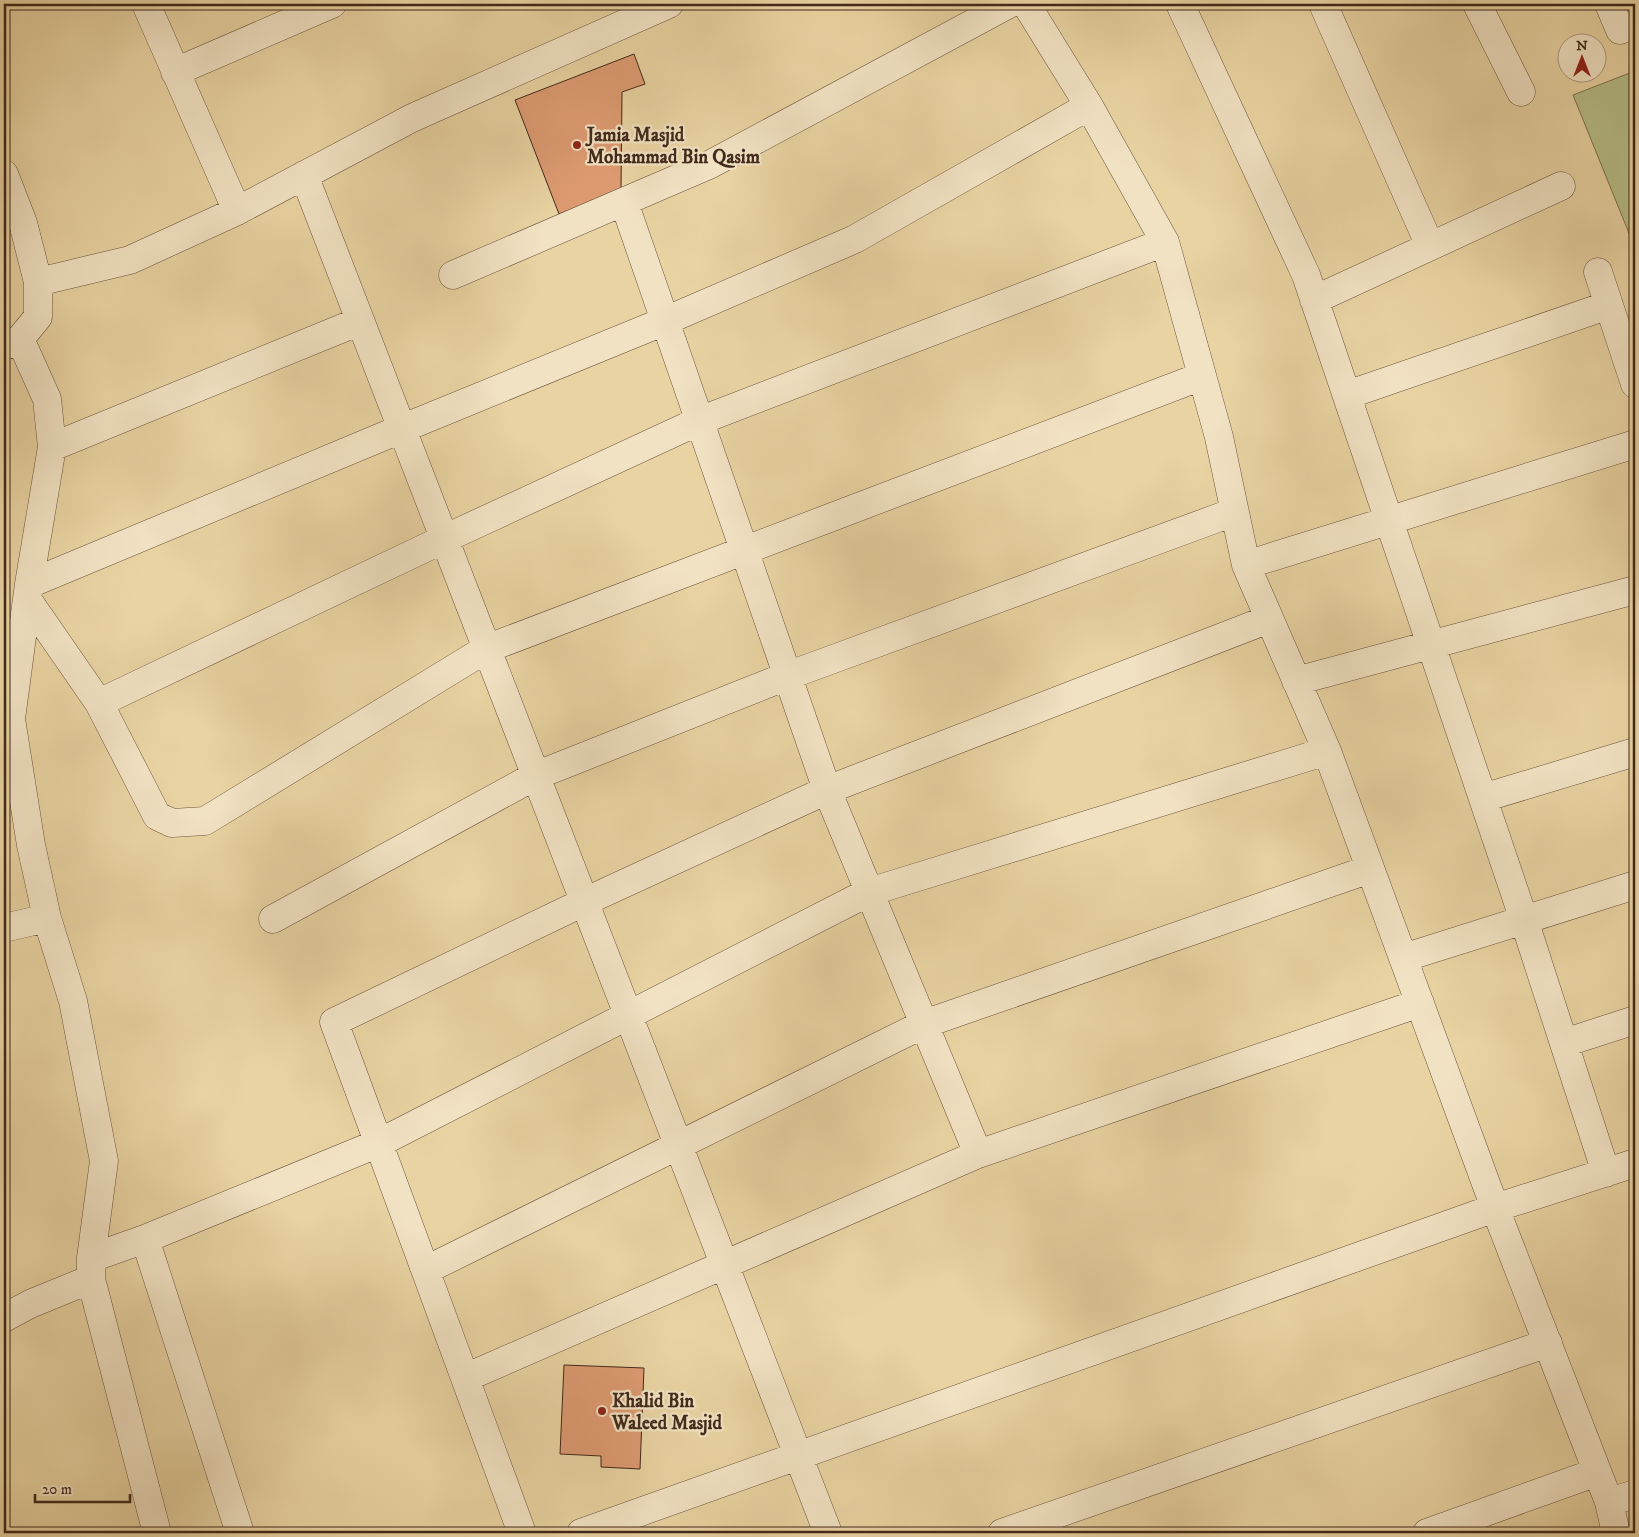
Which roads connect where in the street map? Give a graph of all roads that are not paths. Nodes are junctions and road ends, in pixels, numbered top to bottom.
1 (146, 4) edge
2 (332, 4) edge
3 (669, 4) edge
4 (1008, 4) edge
5 (1026, 4) edge
6 (1180, 4) edge
7 (1323, 4) edge
8 (1477, 4) edge
9 (1609, 4) edge
10 (1635, 24) edge
11 (175, 72) junction
12 (1521, 92) dead end
13 (1089, 106) junction
14 (4, 174) edge
15 (304, 175) junction
16 (1561, 186) dead end
17 (624, 202) junction
18 (236, 211) junction
19 (1164, 242) junction
20 (1430, 246) junction
21 (1598, 272) dead end
22 (452, 275) dead end
23 (38, 282) junction
24 (1314, 300) junction
25 (1609, 305) junction
26 (360, 321) junction
27 (665, 321) junction
28 (12, 343) edge
29 (1202, 376) junction
30 (1635, 384) edge
31 (1347, 395) junction
32 (699, 421) junction
33 (401, 428) junction
34 (1635, 444) edge
35 (52, 447) junction
36 (1234, 512) junction
37 (1389, 521) junction
38 (444, 539) junction
39 (744, 551) junction
40 (1246, 565) junction
41 (1635, 590) edge
42 (28, 592) junction
43 (1269, 619) junction
44 (1431, 644) junction
45 (486, 649) junction
46 (787, 676) junction
47 (1296, 681) junction
48 (99, 703) junction
49 (1326, 751) junction
50 (1635, 752) edge
51 (535, 776) junction
52 (827, 790) junction
53 (1483, 798) junction
54 (1370, 869) junction
55 (1635, 885) edge
56 (869, 892) junction
57 (584, 902) junction
58 (47, 918) junction
59 (273, 919) dead end
60 (1524, 920) junction
61 (4, 928) edge
62 (1403, 958) junction
63 (1420, 1003) junction
64 (628, 1016) junction
65 (1635, 1020) edge
66 (924, 1024) junction
67 (1564, 1043) junction
68 (379, 1144) junction
69 (678, 1146) junction
70 (978, 1154) junction
71 (1635, 1164) edge
72 (1606, 1173) junction
73 (1495, 1208) junction
74 (145, 1239) junction
75 (724, 1265) junction
76 (91, 1268) junction
77 (426, 1270) junction
78 (4, 1318) edge
79 (1548, 1343) junction
80 (465, 1378) junction
81 (798, 1456) junction
82 (1598, 1472) junction
83 (1635, 1494) edge
84 (1609, 1502) junction
85 (157, 1533) edge
86 (240, 1533) edge
87 (522, 1533) edge
88 (581, 1533) edge
89 (828, 1533) edge
90 (1002, 1533) edge
91 (1427, 1533) edge
92 (1616, 1533) edge

1 - 11 street
2 - 11 street
3 - 15 street
4 - 17 street
5 - 13 street
6 - 24 street
7 - 20 street
8 - 12 street
9 - 10 street
11 - 18 street
13 - 19 street
13 - 27 street
14 - 23 street
15 - 18 street
15 - 26 street
16 - 20 street
17 - 22 street
17 - 27 street
18 - 23 street
19 - 29 street
19 - 32 street
20 - 24 street
21 - 25 street
23 - 28 street
24 - 31 street
25 - 30 street
25 - 31 street
26 - 33 street
26 - 35 street
27 - 32 street
27 - 33 street
28 - 35 street
29 - 36 street
29 - 39 street
31 - 37 street
32 - 38 street
32 - 39 street
33 - 38 street
33 - 42 street
34 - 37 street
35 - 42 street
36 - 40 street
36 - 46 street
37 - 40 street
37 - 44 street
38 - 45 street
38 - 48 street
39 - 45 street
39 - 46 street
40 - 43 street
41 - 44 street
42 - 48 street
42 - 58 street
43 - 47 street
43 - 52 street
44 - 47 street
44 - 53 street
45 - 48 street
45 - 51 street
46 - 51 street
46 - 52 street
47 - 49 street
49 - 54 street
49 - 56 street
50 - 53 street
51 - 57 street
51 - 59 street
52 - 56 street
52 - 57 street
53 - 60 street
54 - 62 street
54 - 66 street
55 - 60 street
56 - 64 street
56 - 66 street
57 - 64 street
57 - 68 street
58 - 61 street
58 - 76 street
60 - 62 street
60 - 67 street
62 - 63 street
63 - 70 street
63 - 73 street
64 - 68 street
64 - 69 street
65 - 67 street
66 - 69 street
66 - 70 street
67 - 72 street
68 - 74 street
68 - 77 street
69 - 75 street
69 - 77 street
70 - 75 street
71 - 72 street
72 - 73 street
73 - 79 street
73 - 81 street
74 - 76 street
74 - 86 street
75 - 80 street
75 - 81 street
76 - 78 street
76 - 85 street
77 - 80 street
79 - 82 street
79 - 90 street
80 - 87 street
81 - 88 street
81 - 89 street
82 - 84 street
82 - 91 street
83 - 84 street
84 - 92 street

